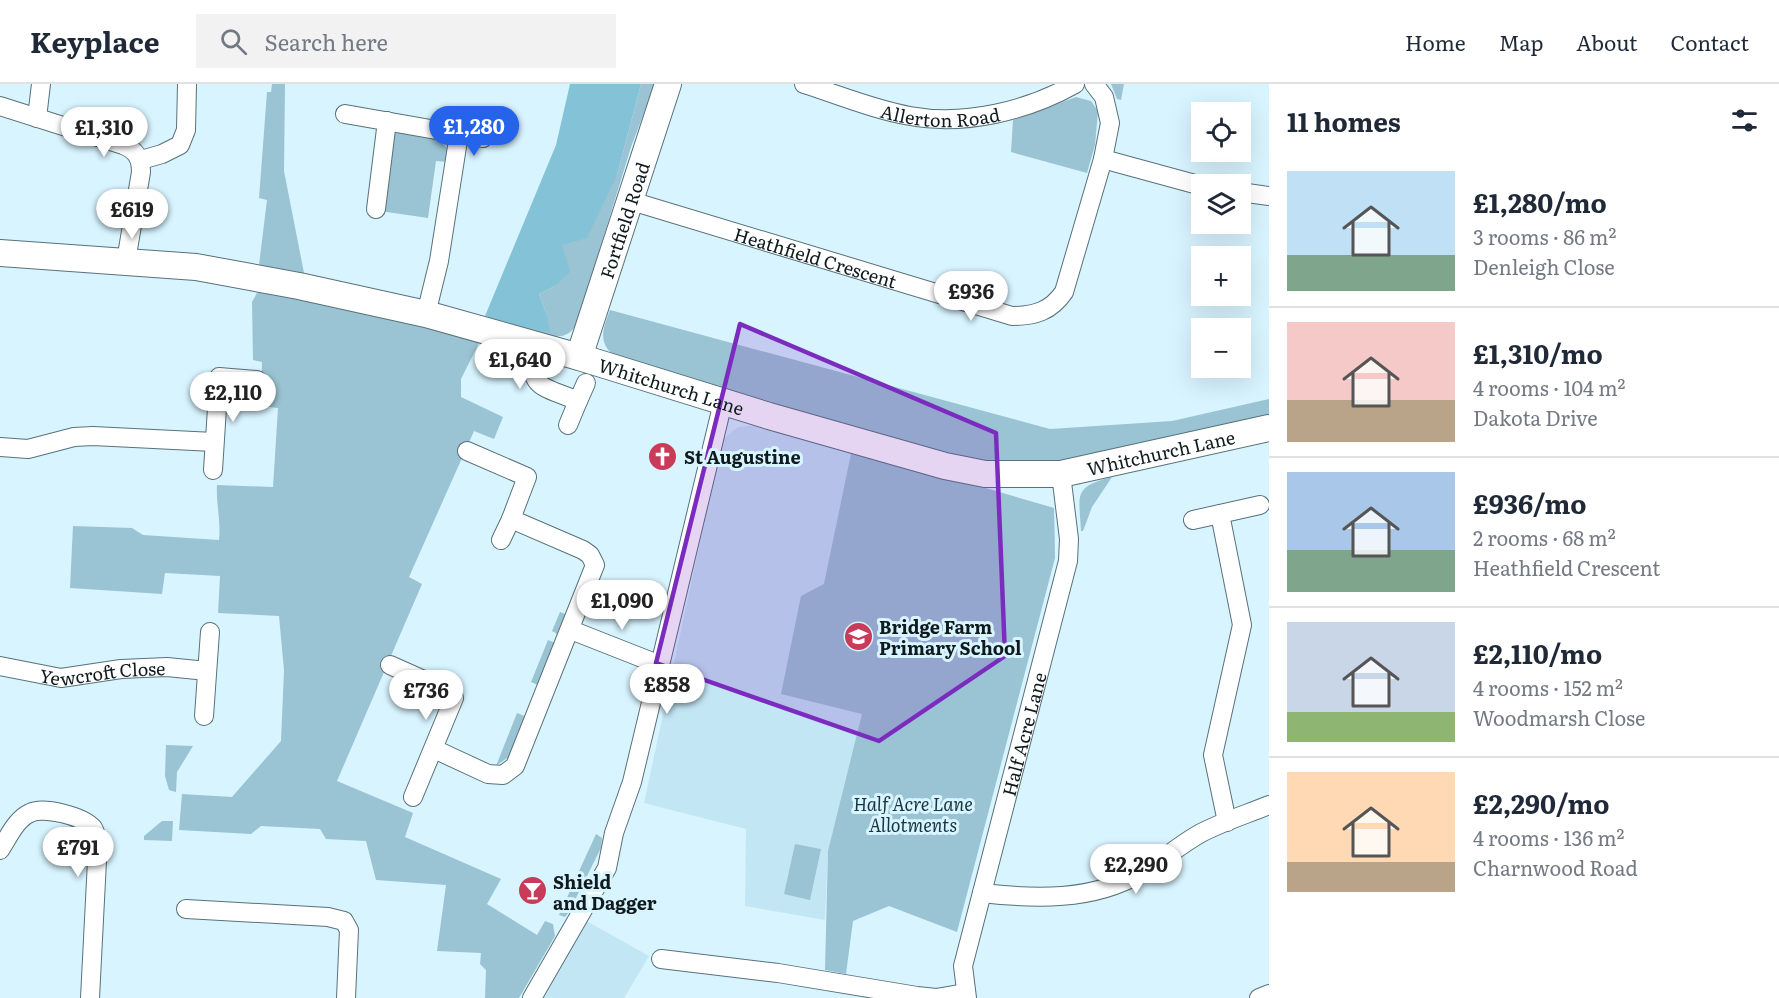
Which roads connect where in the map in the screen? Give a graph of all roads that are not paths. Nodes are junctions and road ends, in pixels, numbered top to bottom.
1 (41, 84) edge
2 (187, 84) edge
3 (668, 84) edge
4 (804, 84) edge
5 (1075, 84) edge
6 (1094, 84) edge
7 (859, 92) edge
8 (0, 106) edge
9 (345, 114) dead end
10 (37, 118) junction
11 (387, 121) junction
12 (459, 134) junction
13 (483, 138) dead end
14 (1103, 159) junction
15 (141, 160) junction
16 (1191, 183) edge
17 (1251, 194) edge
18 (1269, 196) edge
19 (628, 200) junction
20 (376, 209) dead end
21 (0, 253) edge
22 (126, 261) junction
23 (426, 314) junction
24 (535, 345) junction
25 (579, 357) junction
26 (257, 380) dead end
27 (586, 383) dead end
28 (578, 401) junction
29 (723, 402) junction
30 (568, 425) dead end
31 (1269, 428) edge
32 (214, 442) junction
33 (0, 447) edge
34 (467, 451) dead end
35 (213, 470) dead end
36 (1061, 474) junction
37 (1260, 505) dead end
38 (1220, 514) junction
39 (511, 519) junction
40 (1193, 520) dead end
41 (501, 540) dead end
42 (571, 630) junction
43 (210, 632) dead end
44 (390, 665) dead end
45 (660, 665) junction
46 (0, 666) edge
47 (207, 670) junction
48 (204, 716) dead end
49 (434, 750) junction
50 (413, 796) dead end
51 (1269, 806) edge
52 (1227, 822) junction
53 (0, 850) edge
54 (982, 893) junction
55 (186, 909) dead end
56 (662, 959) dead end
57 (1269, 994) edge
58 (966, 996) edge
59 (90, 998) edge
60 (346, 998) edge
61 (532, 998) edge
62 (1259, 998) edge

1 - 10 street
2 - 15 street
3 - 19 street, Fortfield Road
4 - 7 street, Allerton Road
5 - 7 street, Allerton Road
6 - 14 street, Heathfield Crescent
8 - 10 street
9 - 11 street
10 - 15 street
11 - 12 street
11 - 20 street
12 - 13 street
12 - 23 street
14 - 16 street
14 - 19 street, Heathfield Crescent
15 - 22 street
17 - 18 street
19 - 25 street, Fortfield Road
21 - 22 street, Whitchurch Lane
22 - 23 street, Whitchurch Lane
23 - 24 street, Whitchurch Lane
24 - 25 street, Whitchurch Lane
24 - 28 street
25 - 29 street, Whitchurch Lane
26 - 32 street
27 - 28 street
28 - 30 street
29 - 36 street, Whitchurch Lane
29 - 45 street
31 - 36 street, Whitchurch Lane
32 - 33 street
32 - 35 street
34 - 39 street
36 - 54 street, Half Acre Lane
37 - 38 street
38 - 40 street
38 - 52 street
39 - 41 street
39 - 42 street
42 - 45 street
42 - 49 street
43 - 47 street
44 - 49 street
45 - 61 street
46 - 47 street, Yewcroft Close
47 - 48 street
49 - 50 street
51 - 52 street
52 - 54 street
53 - 59 street
54 - 58 street, Half Acre Lane
55 - 60 street
56 - 58 street
57 - 62 street

